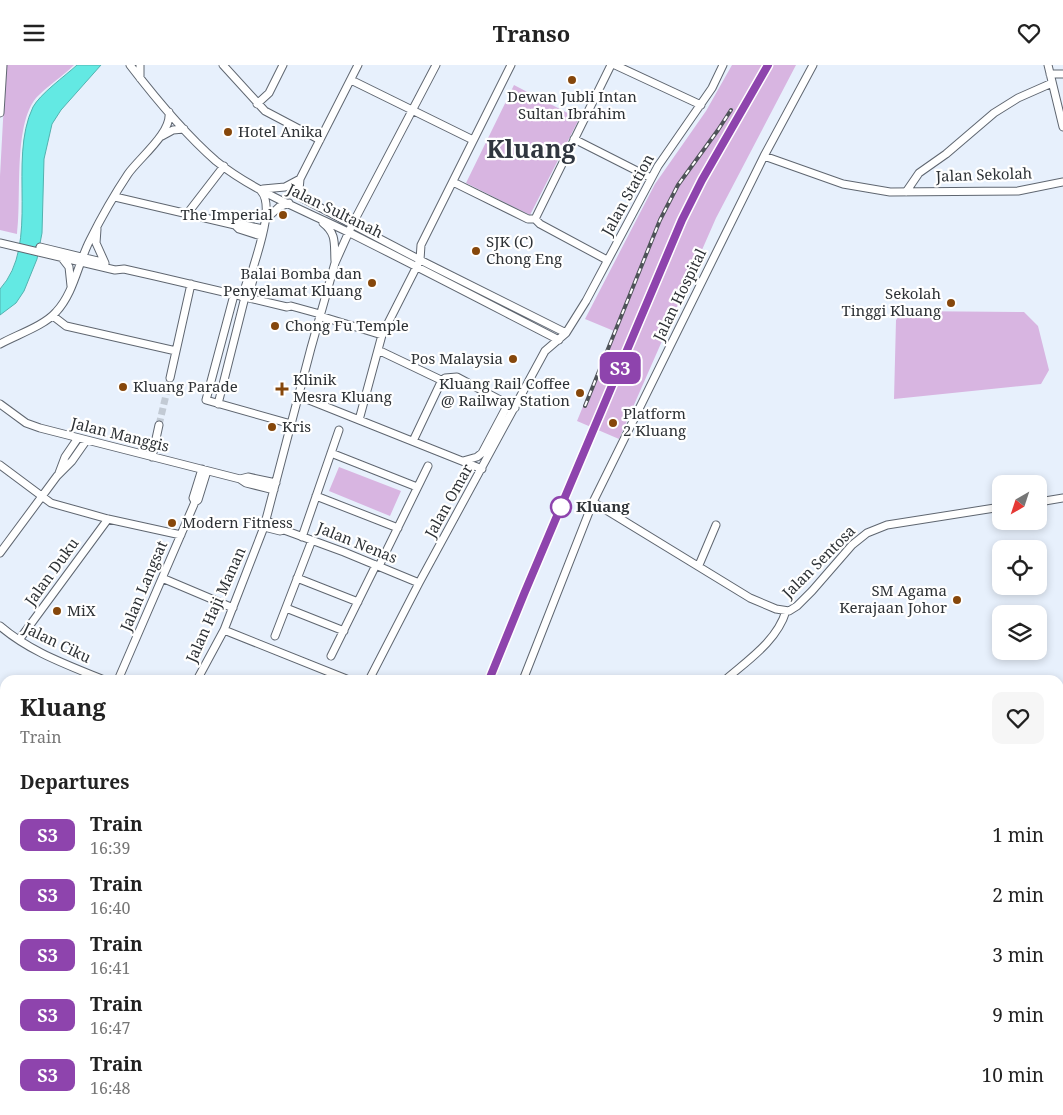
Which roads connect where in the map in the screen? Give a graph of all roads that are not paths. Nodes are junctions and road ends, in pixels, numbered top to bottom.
1 (3, 65) edge
2 (130, 65) edge
3 (140, 65) edge
4 (223, 65) edge
5 (283, 65) edge
6 (358, 65) edge
7 (436, 65) edge
8 (511, 65) edge
9 (611, 65) edge
10 (615, 65) edge
11 (723, 65) edge
12 (814, 65) edge
13 (1048, 65) edge
14 (1062, 65) edge
15 (1050, 73) junction
16 (1062, 74) edge
17 (140, 78) junction
18 (351, 80) junction
19 (1052, 83) junction
20 (258, 104) junction
21 (701, 105) junction
22 (413, 110) junction
23 (169, 112) junction
24 (0, 113) edge
25 (1063, 127) edge
26 (184, 129) junction
27 (160, 138) junction
28 (574, 139) junction
29 (320, 140) junction
30 (473, 140) junction
31 (764, 156) junction
32 (224, 167) junction
33 (651, 177) junction
34 (300, 179) junction
35 (453, 182) junction
36 (1063, 183) edge
37 (260, 188) junction
38 (906, 192) junction
39 (115, 197) junction
40 (289, 203) junction
41 (187, 214) junction
42 (312, 214) junction
43 (535, 219) junction
44 (265, 220) junction
45 (97, 228) junction
46 (350, 229) junction
47 (262, 233) junction
48 (0, 240) edge
49 (421, 245) junction
50 (408, 253) junction
51 (60, 256) junction
52 (82, 260) junction
53 (607, 260) junction
54 (404, 261) junction
55 (104, 263) junction
56 (335, 263) junction
57 (418, 264) junction
58 (124, 269) junction
59 (191, 284) junction
60 (71, 289) junction
61 (234, 295) junction
62 (245, 297) junction
63 (53, 316) junction
64 (320, 316) junction
65 (566, 333) junction
66 (382, 335) junction
67 (559, 340) junction
68 (0, 344) edge
69 (378, 350) junction
70 (176, 351) junction
71 (170, 378) tunnel mouth
72 (443, 381) junction
73 (298, 396) junction
74 (218, 404) junction
75 (508, 404) junction
76 (0, 405) edge
77 (515, 408) junction
78 (359, 421) junction
79 (291, 424) junction
80 (159, 425) tunnel mouth
81 (339, 429) dead end
82 (78, 439) junction
83 (86, 441) junction
84 (413, 441) junction
85 (331, 453) junction
86 (152, 457) junction
87 (463, 461) junction
88 (0, 465) edge
89 (428, 466) dead end
90 (482, 469) junction
91 (205, 470) junction
92 (57, 477) junction
93 (275, 487) junction
94 (417, 487) junction
95 (316, 496) junction
96 (42, 497) junction
97 (1063, 498) edge
98 (1048, 500) edge
99 (593, 501) junction
100 (992, 508) edge
101 (108, 519) junction
102 (265, 524) junction
103 (716, 525) dead end
104 (398, 528) junction
105 (181, 535) junction
106 (302, 537) junction
107 (312, 540) junction
108 (0, 553) edge
109 (699, 565) junction
110 (378, 566) junction
111 (162, 578) junction
112 (297, 578) junction
113 (419, 583) junction
114 (358, 602) junction
115 (232, 608) junction
116 (286, 608) junction
117 (786, 611) junction
118 (0, 627) edge
119 (224, 630) junction
120 (344, 631) junction
121 (275, 636) dead end
122 (19, 640) junction
123 (332, 656) dead end
124 (92, 675) edge
125 (120, 675) edge
126 (200, 675) edge
127 (336, 675) edge
128 (372, 675) edge
129 (525, 675) edge
130 (731, 675) edge

1 - 24 street
2 - 17 street, Jalan Sultanah
3 - 17 street
4 - 20 street
5 - 20 street
6 - 18 street
7 - 22 street, Jalan Haji Manan
8 - 30 street
9 - 28 street
10 - 21 street
11 - 21 street, Jalan Station
12 - 31 street, Jalan Hospital
13 - 15 street
14 - 16 street
15 - 16 street
15 - 19 street
17 - 23 street, Jalan Sultanah
18 - 22 street
18 - 29 street
19 - 25 street
19 - 38 street
20 - 29 street
21 - 33 street, Jalan Station
22 - 30 street
22 - 46 street, Jalan Haji Manan
23 - 26 street, Jalan Sultanah
23 - 27 street
26 - 27 street
26 - 32 street, Jalan Sultanah
27 - 39 street
28 - 33 street
28 - 43 street
29 - 34 street
30 - 35 street
31 - 38 street, Jalan Sekolah
31 - 99 street, Jalan Hospital
32 - 37 street, Jalan Sultanah
32 - 41 street
33 - 53 street, Jalan Station
34 - 37 street
34 - 46 street, Jalan Sultanah
35 - 43 street
35 - 49 street
36 - 38 street, Jalan Sekolah
37 - 40 street, Jalan Sultanah
37 - 44 street
39 - 41 street
39 - 45 street
40 - 42 street, Jalan Sultanah
40 - 44 street
41 - 47 street
42 - 46 street, Jalan Sultanah
42 - 56 street
43 - 53 street
44 - 47 street
45 - 52 street
45 - 55 street
46 - 50 street, Jalan Sultanah
46 - 54 street, Jalan Sultanah
46 - 56 street, Jalan Haji Manan
47 - 62 street
48 - 51 street
49 - 50 street
49 - 57 street
50 - 54 street
50 - 57 street, Jalan Sultanah
51 - 52 street
51 - 60 street
52 - 55 street
52 - 58 street
52 - 60 street
53 - 65 street, Jalan Station
54 - 57 street, Jalan Sultanah
55 - 58 street
56 - 64 street, Jalan Haji Manan
57 - 65 street, Jalan Sultanah
57 - 66 street
57 - 67 street, Jalan Sultanah
58 - 59 street
59 - 61 street
59 - 70 street
60 - 63 street
61 - 62 street
61 - 74 street
62 - 64 street
62 - 74 street
63 - 68 street
63 - 70 street
64 - 66 street
64 - 73 street, Jalan Haji Manan
65 - 67 street, Jalan Station
66 - 69 street
67 - 77 street, Jalan Omar
69 - 72 street
69 - 78 street
70 - 71 street
72 - 75 street
72 - 84 street
73 - 78 street
73 - 79 street, Jalan Haji Manan
74 - 79 street
75 - 77 street
75 - 87 street
76 - 82 street, Jalan Manggis
77 - 90 street, Jalan Omar
78 - 84 street
79 - 93 street, Jalan Haji Manan
80 - 86 street
81 - 85 street
82 - 83 street, Jalan Manggis
82 - 92 street
83 - 86 street, Jalan Manggis
83 - 92 street
84 - 87 street
85 - 94 street
85 - 95 street
86 - 91 street, Jalan Manggis
87 - 90 street
88 - 96 street
89 - 94 street
90 - 113 street, Jalan Omar
91 - 93 street, Jalan Manggis
91 - 105 street, Jalan Langsat
92 - 96 street
93 - 102 street, Jalan Haji Manan
94 - 104 street
95 - 104 street
95 - 106 street
96 - 101 street
96 - 108 street
97 - 98 street
99 - 109 street, Jalan Sentosa
99 - 129 street, Jalan Hospital
100 - 117 street, Jalan Sentosa
101 - 105 street
101 - 122 street, Jalan Duku
102 - 106 street, Jalan Nenas
102 - 115 street, Jalan Haji Manan
103 - 109 street
104 - 110 street
105 - 111 street, Jalan Langsat
106 - 107 street, Jalan Nenas
107 - 110 street, Jalan Nenas
107 - 112 street
109 - 117 street, Jalan Sentosa
110 - 113 street, Jalan Nenas
110 - 114 street
111 - 115 street
111 - 125 street, Jalan Langsat
112 - 114 street
112 - 116 street
113 - 128 street, Jalan Omar
114 - 120 street
115 - 119 street, Jalan Haji Manan
116 - 120 street
116 - 121 street
117 - 130 street
118 - 122 street, Jalan Ciku
119 - 126 street, Jalan Haji Manan
119 - 127 street
120 - 123 street
122 - 124 street, Jalan Ciku

